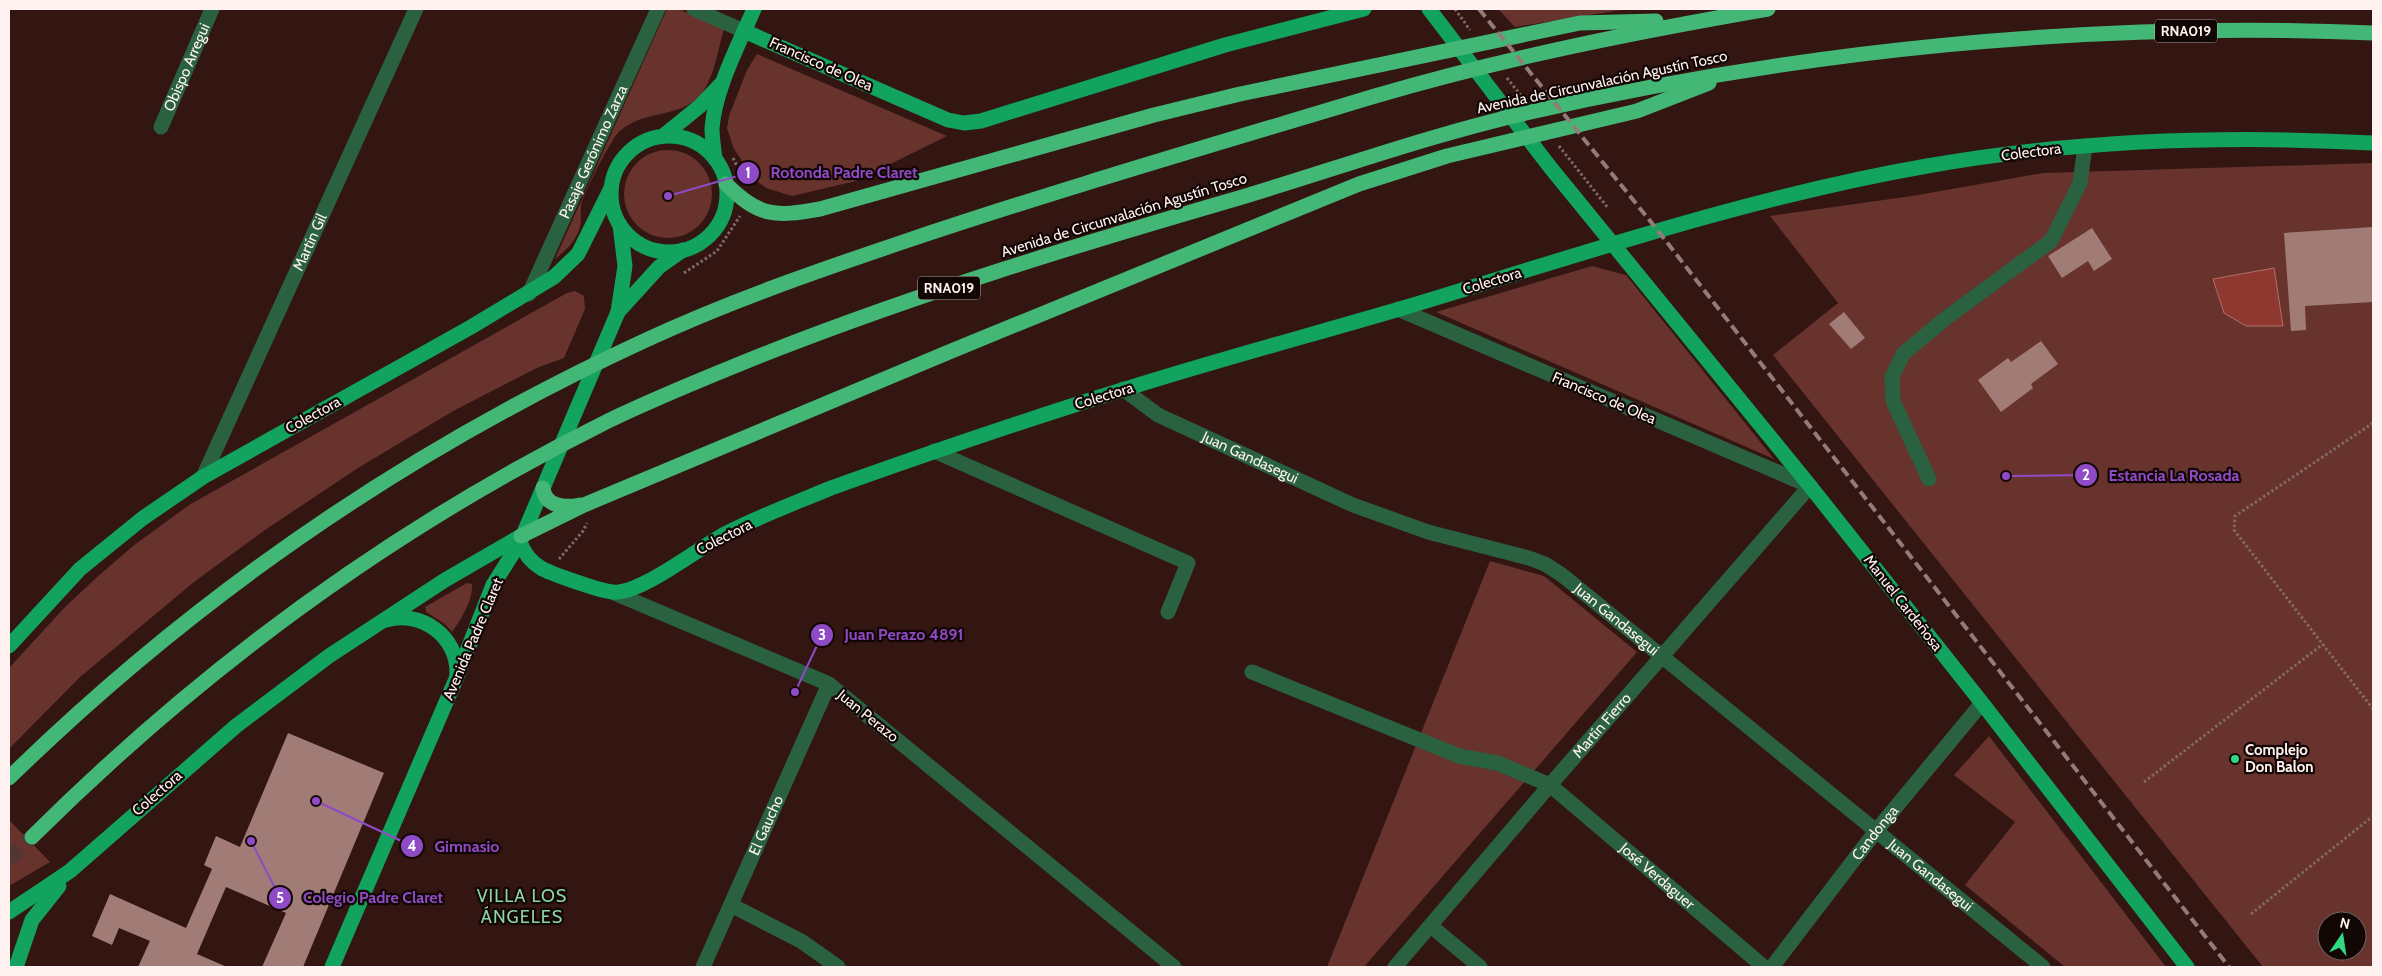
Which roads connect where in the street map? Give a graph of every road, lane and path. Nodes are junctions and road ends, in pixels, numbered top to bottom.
1 (212, 9) edge
2 (416, 9) edge
3 (658, 9) edge
4 (694, 9) edge
5 (754, 9) edge
6 (1364, 9) edge
7 (1428, 9) edge
8 (1455, 9) edge
9 (1768, 9) edge
10 (1702, 20) junction
11 (744, 31) junction
12 (1472, 32) dead end
13 (2373, 33) edge
14 (1501, 70) dead end
15 (1740, 71) junction
16 (724, 80) junction
17 (1524, 100) dead end
18 (161, 127) dead end
19 (663, 136) junction
20 (1553, 138) dead end
21 (2373, 143) edge
22 (2085, 146) junction
23 (715, 159) junction
24 (726, 184) junction
25 (611, 188) junction
26 (741, 215) dead end
27 (1614, 215) dead end
28 (620, 224) junction
29 (1613, 244) junction
30 (683, 250) junction
31 (682, 274) dead end
32 (529, 294) junction
33 (1398, 309) junction
34 (618, 312) junction
35 (1123, 389) junction
36 (2373, 423) edge
37 (934, 451) junction
38 (203, 478) junction
39 (1929, 479) dead end
40 (1810, 486) junction
41 (543, 488) junction
42 (584, 505) junction
43 (521, 539) junction
44 (552, 573) junction
45 (612, 592) junction
46 (1168, 612) dead end
47 (379, 622) junction
48 (2323, 644) junction
49 (9, 646) edge
50 (1662, 657) junction
51 (1252, 672) dead end
52 (456, 679) junction
53 (829, 684) junction
54 (1982, 703) junction
55 (2373, 709) edge
56 (9, 778) edge
57 (2144, 782) dead end
58 (1550, 785) junction
59 (2373, 816) edge
60 (1876, 830) junction
61 (32, 837) tunnel mouth
62 (70, 871) junction
63 (731, 905) junction
64 (9, 912) edge
65 (2251, 914) dead end
66 (1431, 926) junction
67 (16, 967) edge
68 (332, 967) edge
69 (703, 967) edge
70 (838, 967) edge
71 (1174, 967) edge
72 (1395, 967) edge
73 (1480, 967) edge
74 (1764, 967) edge
75 (1772, 967) edge
76 (2043, 967) edge
77 (2187, 967) edge

1 - 18 street, Obispo Arregui
2 - 38 street, Martín Gil
3 - 32 street, Pasaje Gerónimo Zarza
4 - 11 street, Francisco de Olea
5 - 11 main road
6 - 11 main road, Francisco de Olea
7 - 29 main road, Manuel Cardeñosa
8 - 12 path
9 - 10 highway
10 - 24 highway
10 - 56 highway
11 - 16 main road
13 - 15 highway, Avenida de Circunvalación Agustín Tosco / RNA019
14 - 17 path
15 - 42 highway
15 - 61 highway, Avenida de Circunvalación Agustín Tosco / RNA019
16 - 19 main road
16 - 23 main road
19 - 23 main road
19 - 25 main road
20 - 27 path
21 - 22 main road, Colectora
22 - 29 main road, Colectora
22 - 39 street
23 - 24 main road
24 - 30 main road
25 - 28 main road
25 - 32 main road, Colectora
26 - 31 path
28 - 30 main road
28 - 34 main road, Avenida Padre Claret
29 - 33 main road, Colectora
29 - 40 main road, Manuel Cardeñosa
30 - 34 main road, Avenida Padre Claret
32 - 38 main road, Colectora
33 - 35 main road, Colectora
33 - 40 street, Francisco de Olea
34 - 41 main road, Avenida Padre Claret
35 - 37 main road, Colectora
35 - 50 street, Juan Gandasegui
36 - 48 path
37 - 45 main road, Colectora
37 - 46 street
38 - 49 main road, Colectora
40 - 50 street, Martín Fierro
40 - 54 main road, Manuel Cardeñosa
41 - 42 highway
41 - 43 main road, Avenida Padre Claret
42 - 43 highway
42 - 44 path
43 - 44 main road, Juan Perazo
43 - 47 main road, Colectora
43 - 52 main road, Avenida Padre Claret
44 - 45 main road, Juan Perazo
45 - 53 street, Juan Perazo
47 - 52 main road
47 - 62 main road, Colectora
48 - 55 path
48 - 57 path
50 - 58 street, Martín Fierro
50 - 60 street, Juan Gandasegui
51 - 58 street, José Verdaguer
52 - 68 main road, Avenida Padre Claret
53 - 63 street, El Gaucho
53 - 71 street, Juan Perazo
54 - 60 street, Candonga
54 - 77 main road, Manuel Cardeñosa
58 - 66 street, Martín Fierro
58 - 74 street, José Verdaguer
59 - 65 path
60 - 75 street, Candonga
60 - 76 street, Juan Gandasegui
62 - 64 main road
62 - 67 main road
63 - 69 street, El Gaucho
63 - 70 street
66 - 72 street, Martín Fierro
66 - 73 street

